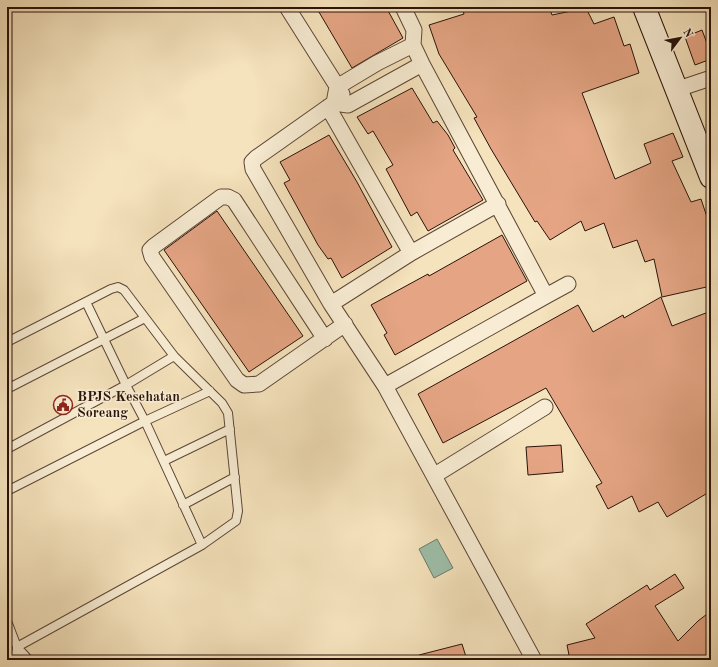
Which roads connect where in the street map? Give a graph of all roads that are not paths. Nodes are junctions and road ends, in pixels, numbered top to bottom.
1 (287, 7) edge
2 (403, 7) edge
3 (644, 7) edge
4 (413, 45) junction
5 (422, 64) junction
6 (711, 78) edge
7 (337, 86) junction
8 (675, 90) junction
9 (337, 105) junction
10 (711, 177) edge
11 (498, 204) junction
12 (411, 253) junction
13 (568, 284) dead end
14 (546, 296) junction
15 (86, 302) junction
16 (331, 304) junction
17 (146, 318) junction
18 (345, 324) junction
19 (104, 339) junction
20 (325, 339) junction
21 (7, 342) edge
22 (174, 356) junction
23 (126, 385) junction
24 (385, 386) junction
25 (7, 389) edge
26 (210, 391) junction
27 (545, 406) dead end
28 (146, 420) junction
29 (230, 429) junction
30 (7, 449) edge
31 (164, 461) junction
32 (435, 475) junction
33 (235, 477) junction
34 (7, 492) edge
35 (183, 505) junction
36 (202, 545) junction
37 (7, 621) edge
38 (17, 647) junction
39 (15, 660) edge
40 (29, 660) edge
41 (534, 660) edge

1 - 7 street
2 - 4 street
3 - 8 street
4 - 5 street
4 - 7 street
5 - 9 street
5 - 11 street
6 - 8 street
7 - 9 street
8 - 10 street
9 - 12 street
9 - 16 street
11 - 12 street
11 - 14 street
12 - 16 street
13 - 14 street
14 - 24 street
15 - 17 lane
15 - 19 lane
15 - 21 lane
16 - 18 street
17 - 19 lane
17 - 22 lane
18 - 20 street
18 - 24 street
19 - 23 lane
19 - 25 lane
20 - 20 street
22 - 23 lane
22 - 26 lane
23 - 28 lane
23 - 30 lane
24 - 32 street
26 - 28 lane
26 - 29 lane
27 - 32 street
28 - 31 lane
28 - 34 lane
29 - 31 lane
29 - 33 lane
31 - 35 lane
32 - 41 street
33 - 35 lane
33 - 36 lane
35 - 36 lane
36 - 38 lane
37 - 38 lane
38 - 39 lane
38 - 40 lane

